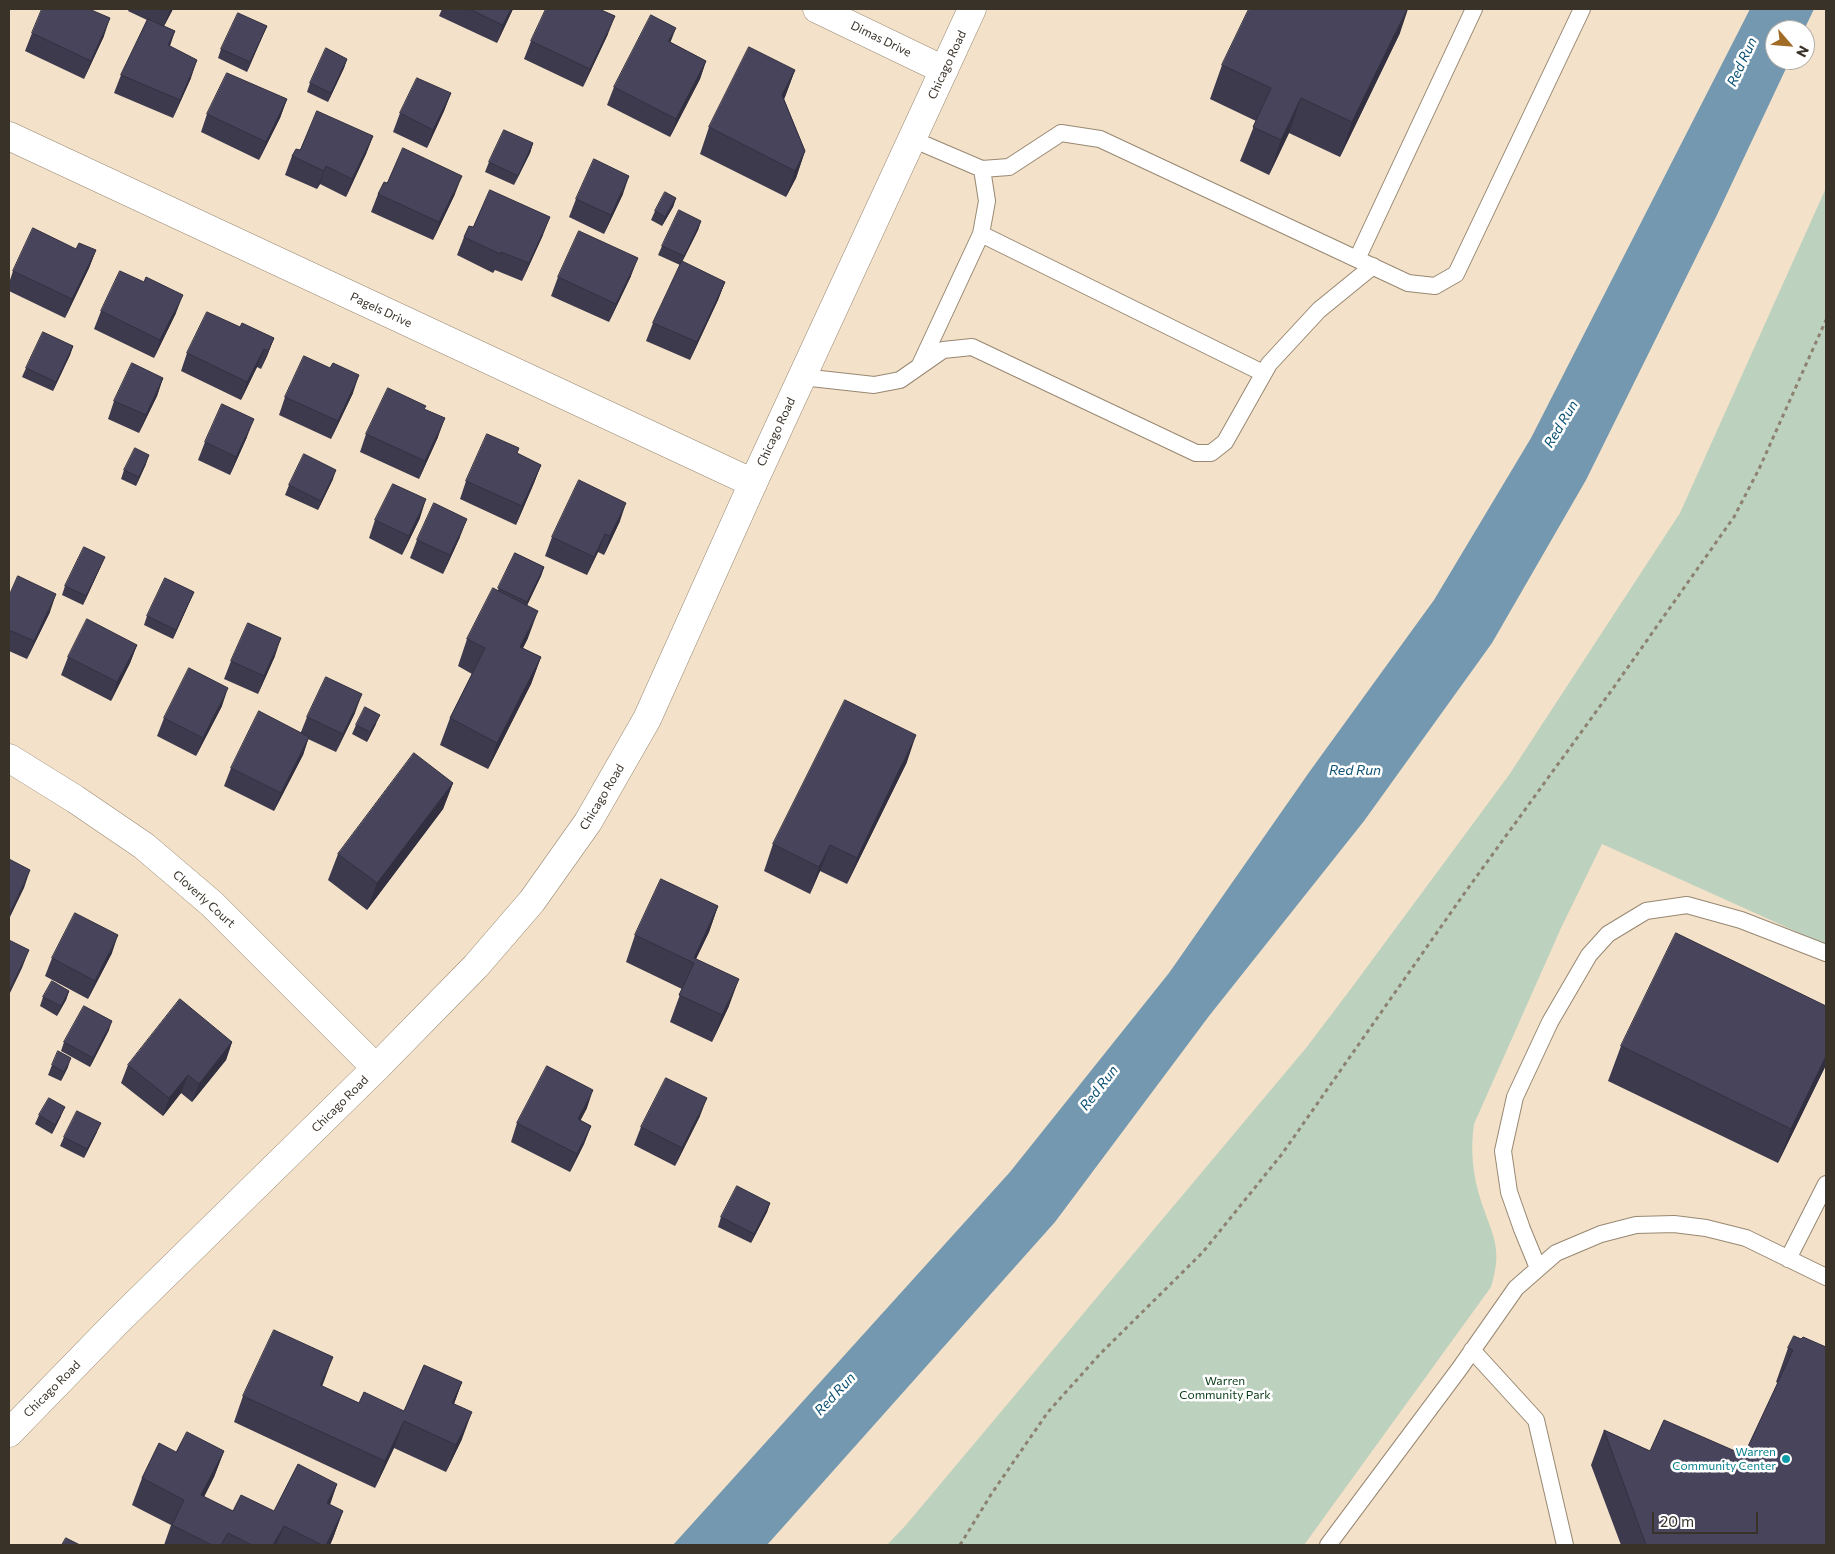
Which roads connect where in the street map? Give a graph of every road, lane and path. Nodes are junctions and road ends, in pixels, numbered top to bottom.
1 (817, 9) edge
2 (972, 9) edge
3 (1474, 9) edge
4 (1582, 9) edge
5 (944, 70) junction
6 (9, 136) edge
7 (912, 140) junction
8 (982, 169) junction
9 (981, 234) junction
10 (1357, 259) junction
11 (1373, 266) junction
12 (1826, 320) edge
13 (920, 365) junction
14 (1263, 373) junction
15 (802, 377) junction
16 (753, 484) junction
17 (9, 758) edge
18 (1826, 954) edge
19 (376, 1068) junction
20 (1826, 1184) edge
21 (1788, 1259) junction
22 (1538, 1268) junction
23 (1826, 1277) edge
24 (1472, 1350) junction
25 (9, 1433) edge
26 (960, 1545) edge
27 (1328, 1545) edge
28 (1566, 1545) edge

1 - 5 street, Dimas Drive
2 - 5 street, Chicago Road
3 - 10 lane
4 - 11 lane
5 - 7 street, Chicago Road
6 - 16 street, Pagels Drive
7 - 8 lane
7 - 15 street, Chicago Road
8 - 9 lane
8 - 10 lane
9 - 13 lane
9 - 14 lane
10 - 11 lane
11 - 14 lane
12 - 26 path
13 - 14 lane
13 - 15 lane
15 - 16 street, Chicago Road
16 - 19 street, Chicago Road
17 - 19 street, Cloverly Court
18 - 22 lane
19 - 25 street, Chicago Road
20 - 21 lane
21 - 22 lane
21 - 23 lane
22 - 24 lane
24 - 27 lane
24 - 28 lane

